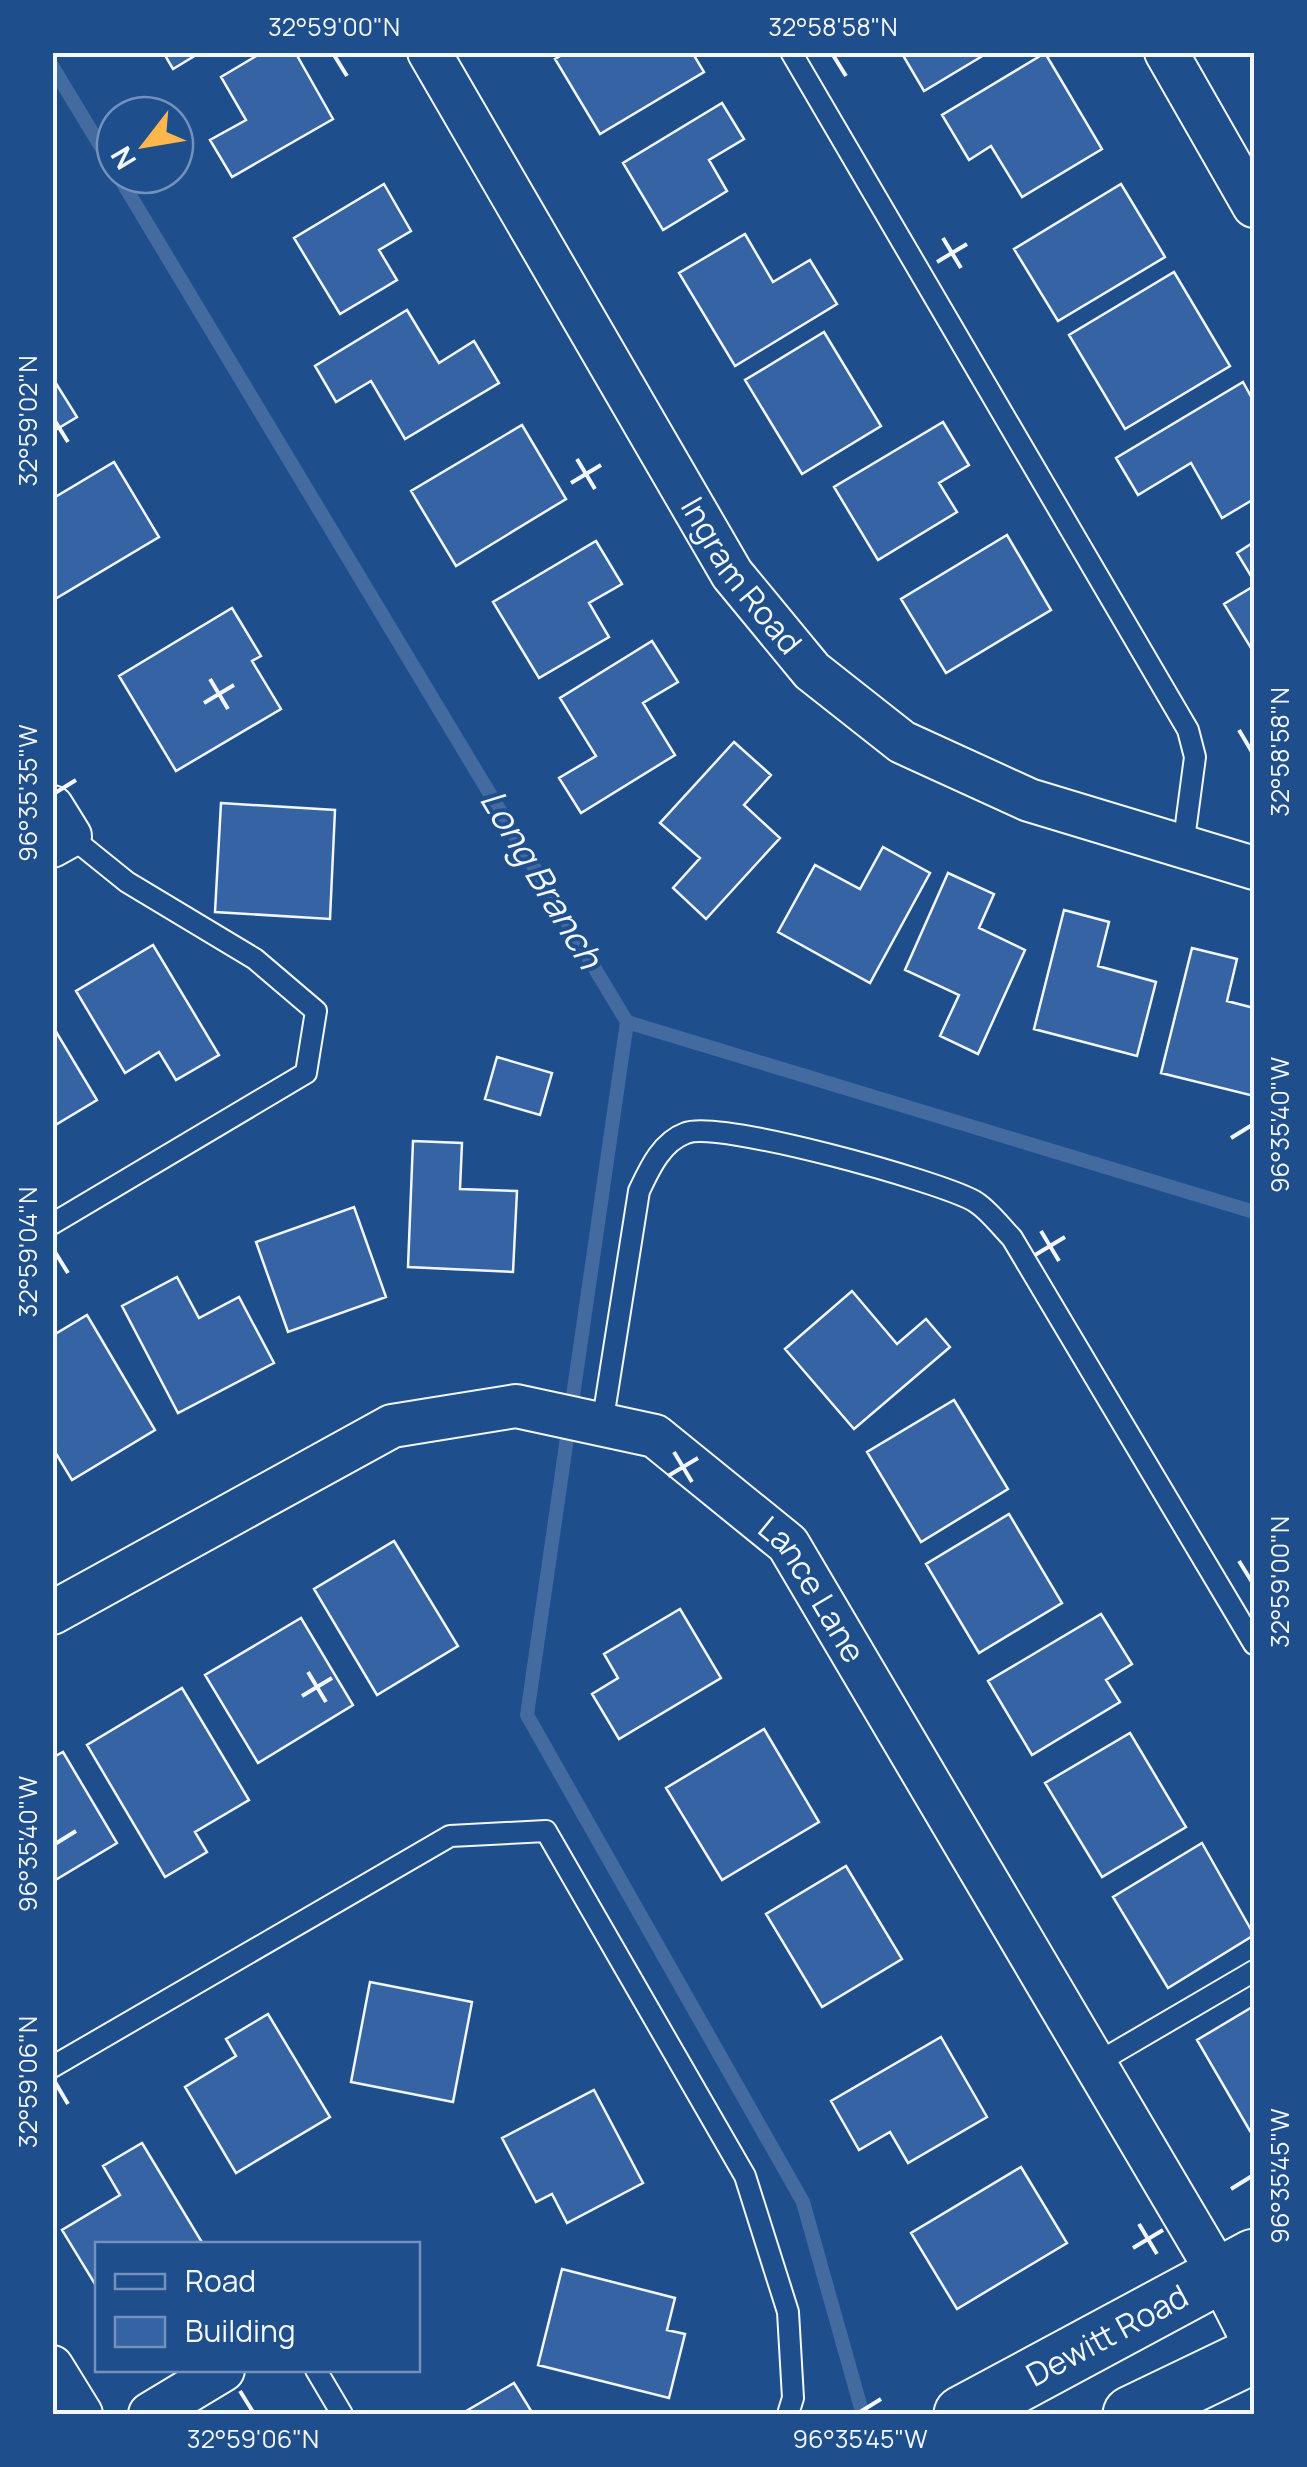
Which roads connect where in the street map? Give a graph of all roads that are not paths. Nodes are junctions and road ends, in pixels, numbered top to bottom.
1 (429, 52) edge
2 (792, 52) edge
3 (1166, 52) edge
4 (1254, 206) edge
5 (58, 830) edge
6 (1183, 846) junction
7 (1254, 868) edge
8 (52, 1224) edge
9 (602, 1425) junction
10 (52, 1613) edge
11 (1254, 1644) edge
12 (1254, 1971) edge
13 (1095, 2064) junction
14 (52, 2066) edge
15 (1237, 2266) edge
16 (1254, 2343) edge
17 (1254, 2355) edge
18 (52, 2367) edge
19 (220, 2372) edge
20 (317, 2372) edge
21 (80, 2414) edge
22 (150, 2414) edge
23 (342, 2414) edge
24 (788, 2414) edge
25 (962, 2414) edge
26 (1131, 2414) edge

1 - 6 street, Ingram Road
2 - 6 lane
3 - 4 street
5 - 8 lane
6 - 7 street, Ingram Road
9 - 10 street, Lance Lane
9 - 11 lane
9 - 13 street, Lance Lane
12 - 13 lane
13 - 15 street, Lance Lane
14 - 24 lane
15 - 16 street, Lance Lane
15 - 25 main road, Dewitt Road
17 - 26 main road
18 - 21 street
19 - 22 street
20 - 23 lane

